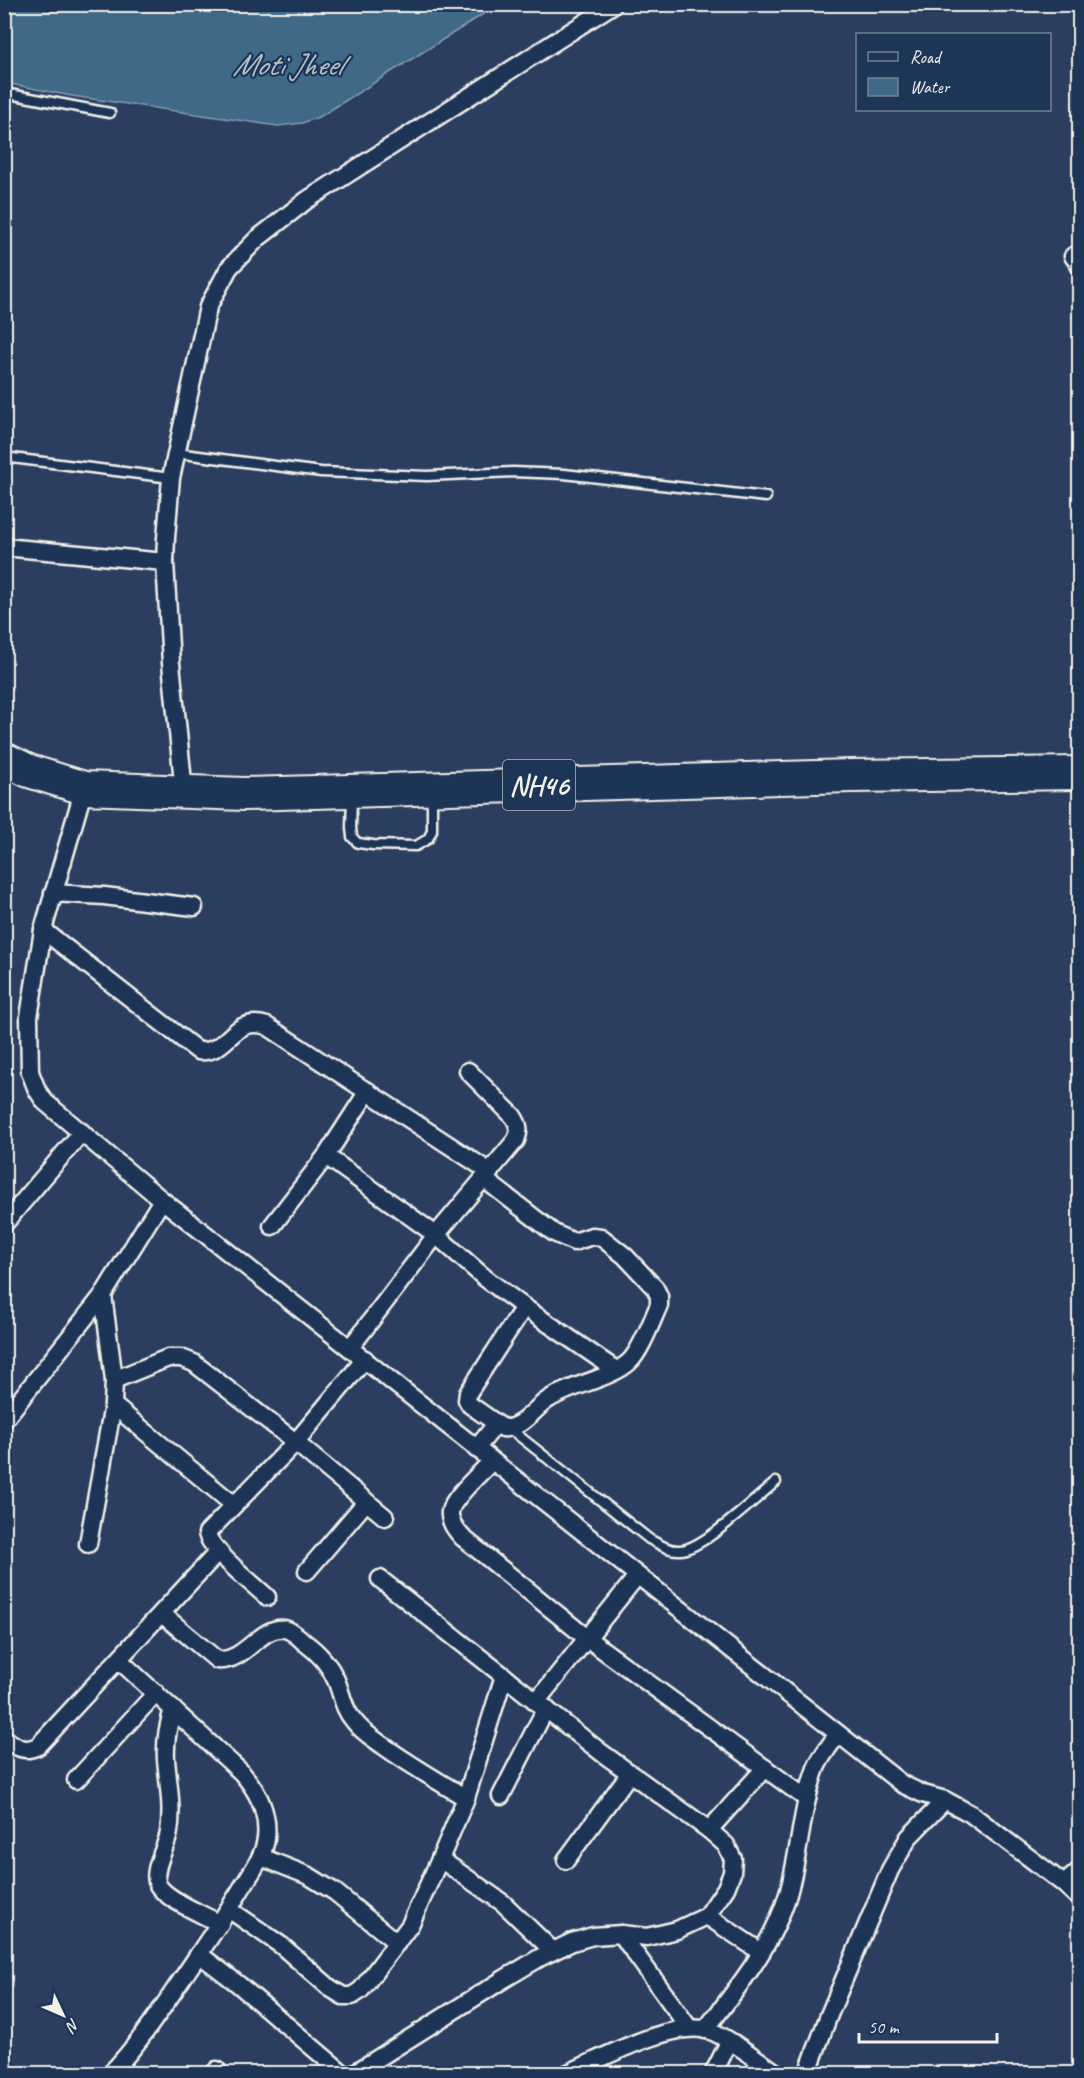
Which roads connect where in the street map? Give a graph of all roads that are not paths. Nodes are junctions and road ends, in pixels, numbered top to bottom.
1 (614, 4) edge
2 (4, 93) edge
3 (110, 112) dead end
4 (176, 453) junction
5 (4, 457) edge
6 (171, 478) junction
7 (765, 497) dead end
8 (4, 547) edge
9 (165, 562) junction
10 (4, 759) edge
11 (1080, 773) edge
12 (84, 788) junction
13 (432, 788) junction
14 (352, 790) junction
15 (184, 792) junction
16 (53, 893) junction
17 (194, 907) dead end
18 (43, 930) junction
19 (468, 1071) dead end
20 (368, 1091) junction
21 (82, 1132) junction
22 (326, 1156) junction
23 (487, 1175) junction
24 (162, 1200) junction
25 (4, 1224) edge
26 (272, 1226) dead end
27 (436, 1235) junction
28 (103, 1295) junction
29 (524, 1307) junction
30 (350, 1348) junction
31 (365, 1359) junction
32 (616, 1370) junction
33 (114, 1380) junction
34 (113, 1405) junction
35 (4, 1420) edge
36 (502, 1426) junction
37 (295, 1443) junction
38 (476, 1449) junction
39 (492, 1461) junction
40 (776, 1482) dead end
41 (366, 1502) junction
42 (234, 1505) junction
43 (385, 1517) dead end
44 (88, 1544) dead end
45 (218, 1552) junction
46 (307, 1571) dead end
47 (637, 1576) junction
48 (380, 1579) dead end
49 (267, 1597) dead end
50 (162, 1614) junction
51 (588, 1639) junction
52 (119, 1660) junction
53 (504, 1676) junction
54 (156, 1693) junction
55 (541, 1705) junction
56 (172, 1709) junction
57 (838, 1734) junction
58 (4, 1738) edge
59 (765, 1768) junction
60 (630, 1773) junction
61 (76, 1780) dead end
62 (501, 1796) dead end
63 (466, 1798) junction
64 (807, 1799) junction
65 (945, 1800) junction
66 (709, 1830) junction
67 (261, 1857) junction
68 (440, 1859) junction
69 (566, 1860) dead end
70 (1080, 1870) edge
71 (1064, 1884) junction
72 (1080, 1899) edge
73 (707, 1916) junction
74 (225, 1917) junction
75 (621, 1934) junction
76 (397, 1943) junction
77 (553, 1951) junction
78 (761, 1952) junction
79 (199, 1954) junction
80 (697, 2029) junction
81 (729, 2042) junction
82 (110, 2073) edge
83 (344, 2073) edge
84 (353, 2073) edge
85 (566, 2073) edge
86 (713, 2073) edge
87 (778, 2073) edge
88 (807, 2073) edge

1 - 4 street
2 - 3 lane
4 - 6 street
4 - 7 lane
5 - 6 lane
6 - 9 street
8 - 9 street
9 - 15 street
10 - 12 highway, NH46
11 - 13 highway, NH46
12 - 15 highway, NH46
12 - 16 street
13 - 14 highway, NH46
13 - 14 lane
14 - 15 highway, NH46
16 - 17 street
16 - 18 street
18 - 20 street
18 - 21 street
19 - 23 street
20 - 22 street
20 - 23 street
21 - 24 street
21 - 25 street
22 - 26 street
22 - 27 street
23 - 27 street
23 - 32 street
24 - 28 street
24 - 30 street
27 - 29 street
27 - 30 street
28 - 33 street
28 - 35 street
29 - 32 street
29 - 36 street
30 - 31 street
31 - 37 street
31 - 38 street
32 - 36 street
33 - 34 street
33 - 37 street
34 - 42 street
34 - 44 street
36 - 38 street
36 - 40 lane
37 - 41 street
37 - 42 street
38 - 39 street
39 - 47 street
39 - 51 street
41 - 43 street
41 - 46 street
42 - 45 street
45 - 49 street
45 - 50 street
47 - 51 street
47 - 57 street
48 - 53 street
50 - 52 street
50 - 63 street
51 - 55 street
51 - 59 street
52 - 54 street
52 - 58 street
53 - 55 street
53 - 63 street
54 - 56 street
54 - 61 street
55 - 60 street
55 - 62 street
56 - 67 street
56 - 74 street
57 - 64 street
57 - 65 street
59 - 64 street
59 - 66 street
60 - 66 street
60 - 69 street
63 - 68 street
64 - 78 street
65 - 71 street
65 - 88 street
66 - 73 street
67 - 74 street
67 - 76 street
68 - 76 street
68 - 77 street
70 - 71 street
71 - 72 street
73 - 75 street
73 - 78 street
74 - 76 street
74 - 79 street
75 - 77 street
75 - 80 street
77 - 84 street
78 - 80 street
79 - 82 street
79 - 83 street
80 - 81 street
80 - 85 street
81 - 86 street
81 - 87 street

